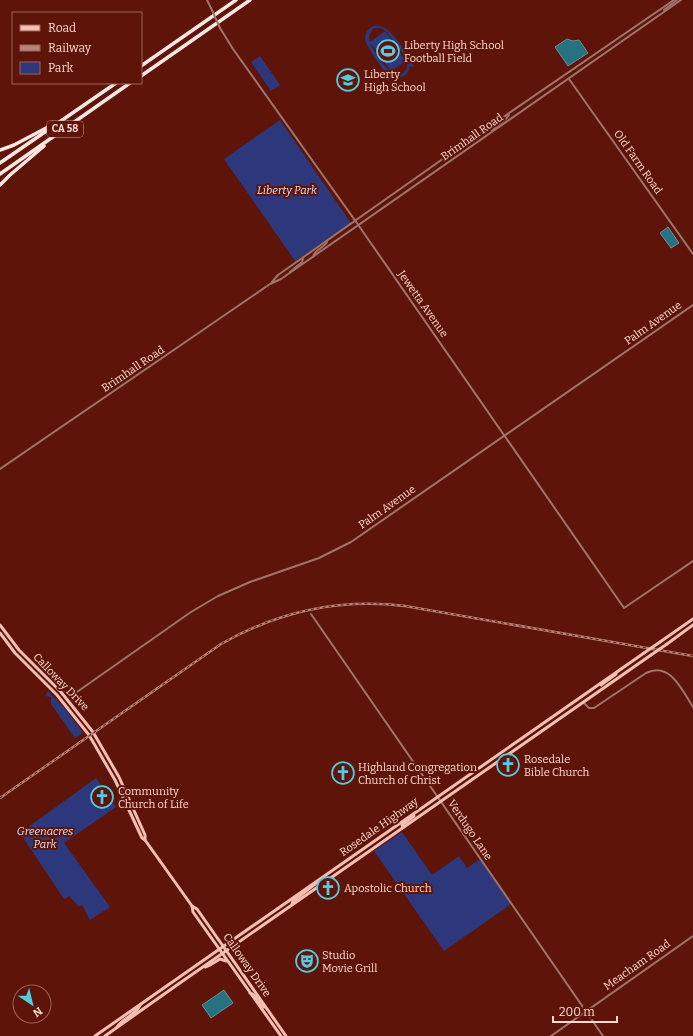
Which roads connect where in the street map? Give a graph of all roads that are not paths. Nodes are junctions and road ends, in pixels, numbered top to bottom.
1 (208, 0) edge
2 (236, 0) edge
3 (250, 0) edge
4 (674, 0) edge
5 (677, 0) edge
6 (681, 0) edge
7 (662, 13) junction
8 (142, 65) edge
9 (142, 75) edge
10 (569, 79) junction
11 (115, 84) edge
12 (129, 84) edge
13 (510, 114) junction
14 (58, 122) junction
15 (61, 132) junction
16 (492, 132) junction
17 (0, 150) edge
18 (0, 163) edge
19 (0, 174) edge
20 (0, 185) edge
21 (355, 221) junction
22 (359, 226) junction
23 (328, 241) junction
24 (693, 254) edge
25 (313, 257) junction
26 (303, 258) junction
27 (289, 273) junction
28 (270, 284) junction
29 (693, 305) edge
30 (505, 436) junction
31 (0, 470) edge
32 (693, 561) edge
33 (311, 614) dead end
34 (693, 620) edge
35 (0, 625) edge
36 (693, 625) edge
37 (0, 633) edge
38 (620, 670) junction
39 (74, 694) dead end
40 (580, 698) junction
41 (583, 702) junction
42 (693, 707) edge
43 (558, 719) junction
44 (538, 728) junction
45 (510, 747) junction
46 (513, 750) junction
47 (495, 762) junction
48 (438, 797) junction
49 (441, 801) junction
50 (416, 813) junction
51 (403, 827) junction
52 (392, 829) junction
53 (145, 840) junction
54 (366, 853) junction
55 (327, 875) junction
56 (288, 901) junction
57 (292, 905) junction
58 (192, 906) junction
59 (273, 918) junction
60 (693, 936) edge
61 (224, 947) junction
62 (219, 950) junction
63 (226, 950) junction
64 (222, 954) junction
65 (228, 962) junction
66 (198, 970) junction
67 (250, 992) junction
68 (140, 1005) junction
69 (267, 1009) junction
70 (586, 1011) junction
71 (116, 1028) junction
72 (95, 1036) edge
73 (105, 1036) edge
74 (280, 1036) edge
75 (286, 1036) edge
76 (551, 1036) edge
77 (604, 1036) edge

1 - 21 street, Jewetta Avenue, bridge
2 - 8 highway
3 - 9 highway
4 - 13 street, Brimhall Road
5 - 7 street
6 - 7 street, Brimhall Road
7 - 10 street, Brimhall Road
10 - 16 street, Brimhall Road
10 - 24 street, Old Farm Road
11 - 14 highway, CA 58
12 - 15 highway, CA 58
13 - 16 street
13 - 21 street, Brimhall Road
14 - 17 highway
14 - 18 highway, CA 58
15 - 19 highway, CA 58
15 - 20 highway
16 - 22 street, Brimhall Road
21 - 22 street, Jewetta Avenue
21 - 23 street, Brimhall Road
22 - 25 street, Brimhall Road
22 - 30 street, Jewetta Avenue
23 - 25 street
23 - 26 street, Brimhall Road
25 - 27 street, Brimhall Road
26 - 27 street
26 - 28 street, Brimhall Road
27 - 28 street, Brimhall Road
28 - 31 street, Brimhall Road
29 - 30 street, Palm Avenue
30 - 32 street, Jewetta Avenue
30 - 39 street, Palm Avenue
33 - 48 street, Verdugo Lane
34 - 38 main road, Rosedale Highway, bridge
35 - 53 main road, Calloway Drive
36 - 41 main road, Rosedale Highway, bridge
37 - 53 main road, Calloway Drive
38 - 40 main road, Rosedale Highway
38 - 41 main road
40 - 43 main road
40 - 44 main road, Rosedale Highway
41 - 42 street
41 - 43 main road, Rosedale Highway
43 - 46 main road, Rosedale Highway
44 - 45 main road, Rosedale Highway
44 - 46 main road
45 - 47 main road
45 - 48 main road, Rosedale Highway
46 - 47 main road, Rosedale Highway
47 - 49 main road, Rosedale Highway
48 - 49 street, Verdugo Lane
48 - 50 main road, Rosedale Highway
49 - 51 main road, Rosedale Highway
49 - 70 street, Verdugo Lane
50 - 51 main road
50 - 52 main road, Rosedale Highway
51 - 54 main road, Rosedale Highway
52 - 54 main road
52 - 55 main road, Rosedale Highway
53 - 58 main road, Calloway Drive
54 - 57 main road, Rosedale Highway
55 - 56 main road, Rosedale Highway
55 - 57 main road
56 - 59 main road
56 - 61 main road, Rosedale Highway
57 - 59 main road, Rosedale Highway
58 - 61 main road, Calloway Drive
58 - 62 main road, Calloway Drive
59 - 63 main road, Rosedale Highway
60 - 70 street, Meacham Road
61 - 62 main road, Rosedale Highway
61 - 63 main road, Calloway Drive
62 - 64 main road, Calloway Drive
62 - 68 main road, Rosedale Highway
63 - 64 main road, Rosedale Highway
63 - 69 main road, Calloway Drive
64 - 65 main road, Calloway Drive
64 - 66 main road, Rosedale Highway
65 - 66 main road
65 - 67 main road, Calloway Drive
66 - 71 main road, Rosedale Highway
67 - 69 main road
67 - 74 main road, Calloway Drive
68 - 71 main road
68 - 72 main road, Rosedale Highway
69 - 75 main road, Calloway Drive
70 - 76 street, Meacham Road
70 - 77 street, Verdugo Lane
71 - 73 main road, Rosedale Highway

